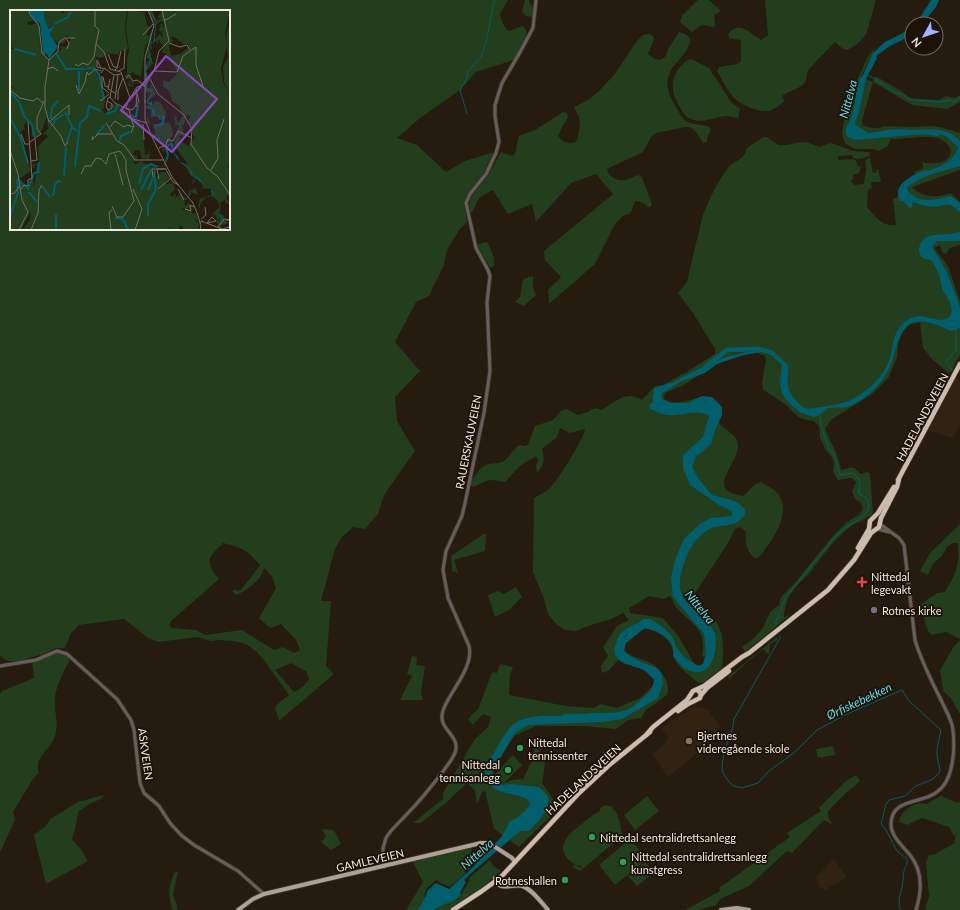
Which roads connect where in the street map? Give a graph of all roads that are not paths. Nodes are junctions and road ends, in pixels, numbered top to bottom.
1 (536, 0) edge
2 (960, 364) edge
3 (899, 479) junction
4 (874, 518) junction
5 (870, 526) junction
6 (878, 526) junction
7 (849, 566) junction
8 (749, 653) junction
9 (0, 666) edge
10 (697, 690) junction
11 (701, 695) junction
12 (691, 696) junction
13 (696, 700) junction
14 (648, 734) junction
15 (514, 861) junction
16 (384, 867) junction
17 (496, 879) junction
18 (264, 894) junction
19 (238, 910) edge
20 (453, 910) edge
21 (548, 910) edge
22 (721, 910) edge
23 (749, 910) edge
24 (916, 910) edge

1 - 16 street, RAUERSKAUVEIEN
2 - 3 highway, HADELANDSVEIEN
3 - 4 highway, HADELANDSVEIEN
3 - 6 highway, HADELANDSVEIEN
4 - 5 highway, HADELANDSVEIEN
4 - 6 highway
5 - 6 highway
5 - 7 highway, HADELANDSVEIEN
6 - 7 highway, HADELANDSVEIEN
6 - 24 street
7 - 8 highway, HADELANDSVEIEN
8 - 10 highway, HADELANDSVEIEN
8 - 11 highway, HADELANDSVEIEN
9 - 18 street, ASKVEIEN
10 - 11 highway
10 - 12 highway
11 - 13 highway
12 - 13 highway
12 - 14 highway, HADELANDSVEIEN
13 - 14 highway, HADELANDSVEIEN
14 - 15 highway, HADELANDSVEIEN
15 - 16 main road, GAMLEVEIEN
15 - 17 highway, HADELANDSVEIEN
16 - 18 main road, GAMLEVEIEN
17 - 20 highway, HADELANDSVEIEN
17 - 21 main road
18 - 19 main road, GAMLEVEIEN
22 - 23 main road

